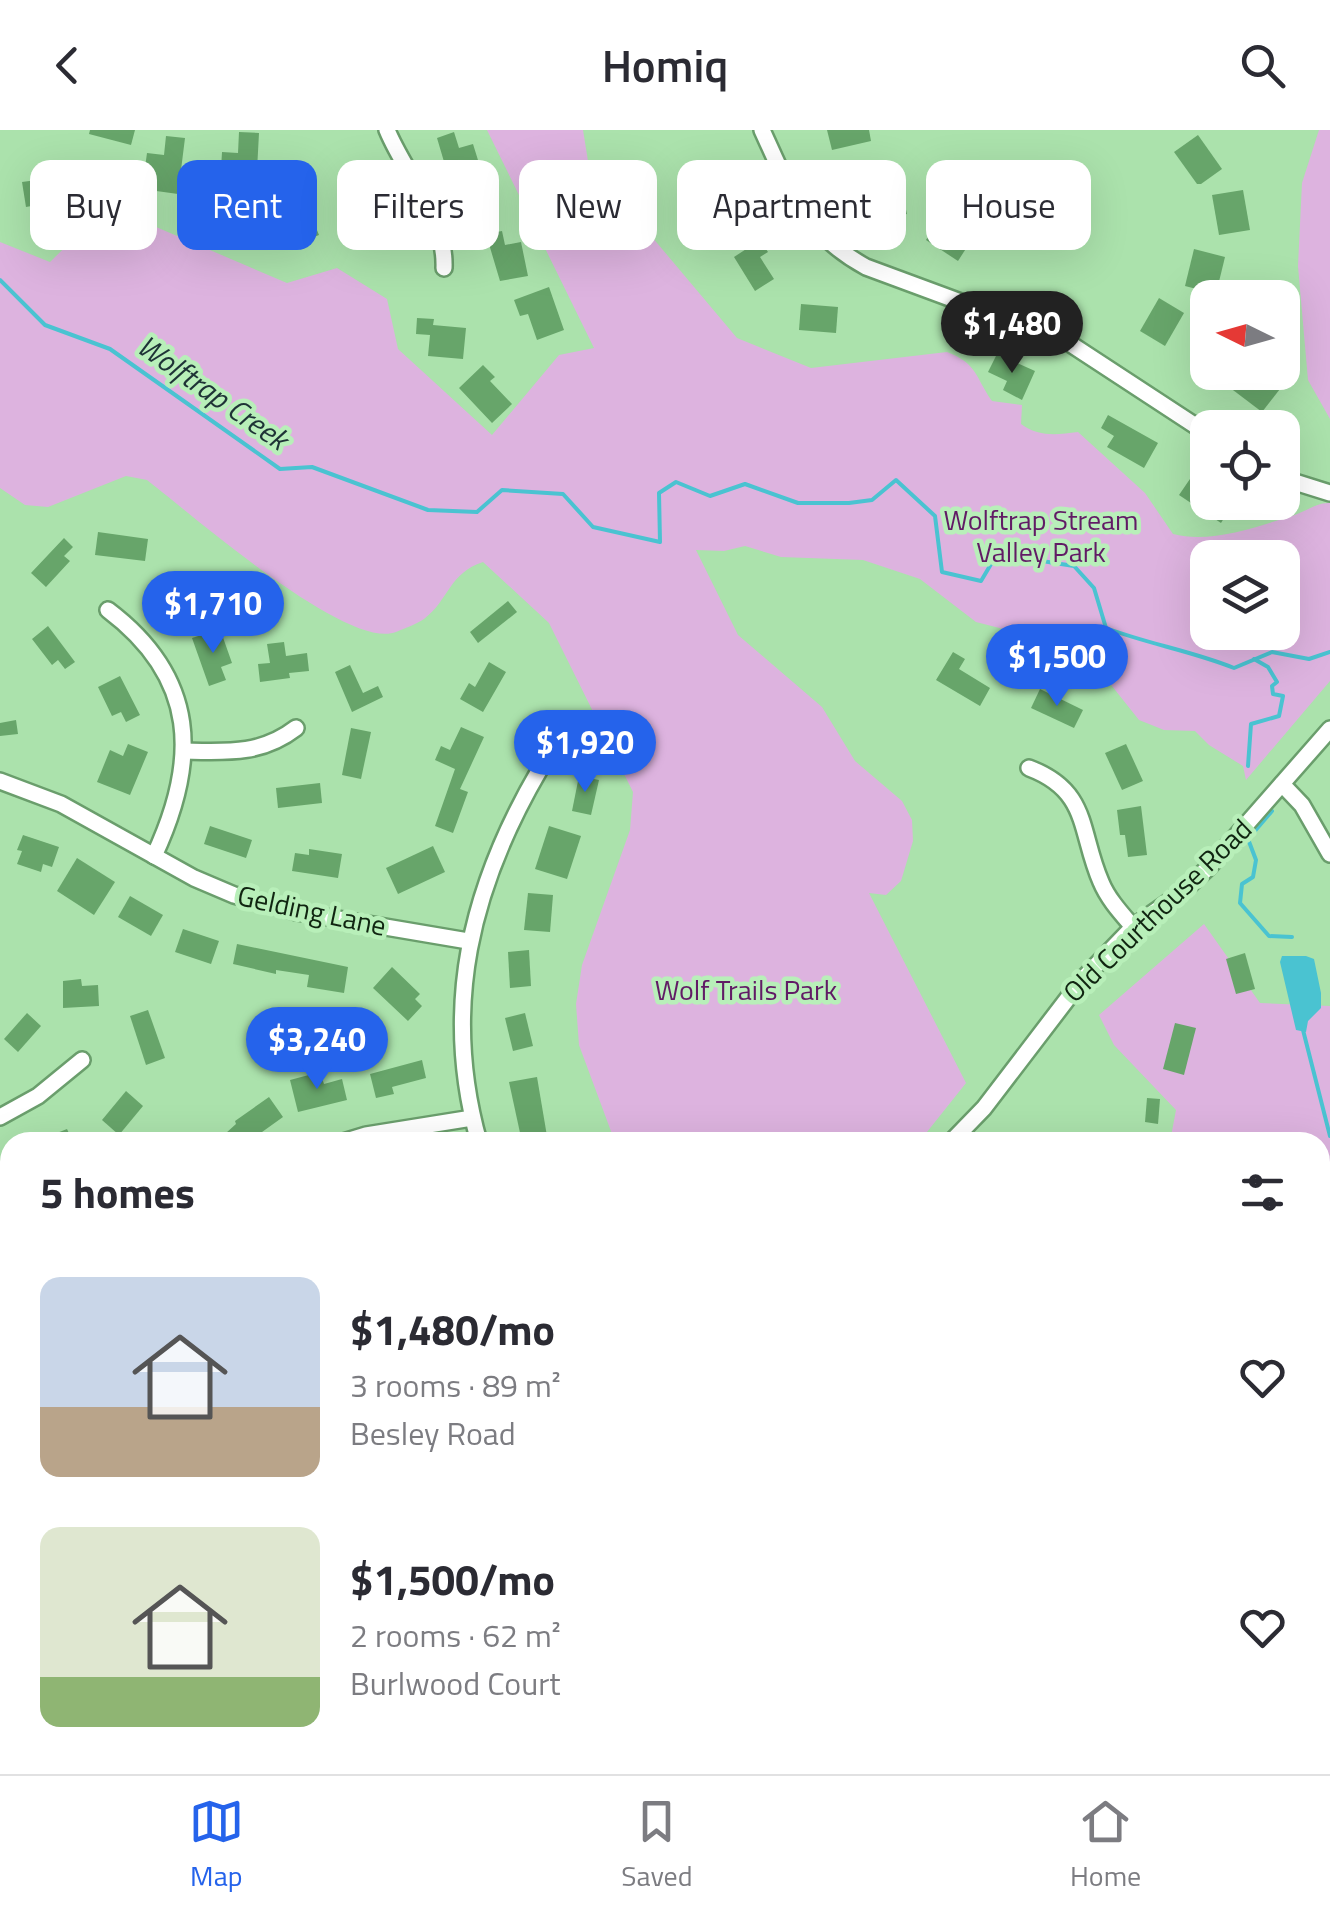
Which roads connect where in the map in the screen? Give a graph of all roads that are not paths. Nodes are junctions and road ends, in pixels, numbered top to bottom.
1 (388, 130) edge
2 (762, 130) edge
3 (444, 268) dead end
4 (1190, 422) edge
5 (1300, 484) edge
6 (1330, 493) edge
7 (108, 610) dead end
8 (296, 728) dead end
9 (1330, 729) edge
10 (184, 751) junction
11 (1029, 768) dead end
12 (540, 769) dead end
13 (0, 782) edge
14 (1282, 784) junction
15 (1330, 854) edge
16 (154, 856) junction
17 (1133, 927) junction
18 (468, 941) junction
19 (82, 1060) dead end
20 (0, 1117) edge
21 (472, 1118) junction
22 (385, 1132) edge
23 (476, 1132) edge
24 (961, 1132) edge

1 - 3 street
2 - 4 street
5 - 6 street
7 - 10 street
8 - 10 street
9 - 14 street, Old Courthouse Road
10 - 16 street
11 - 17 street
12 - 18 street
13 - 16 street, Gelding Lane
14 - 15 street
14 - 17 street, Old Courthouse Road
16 - 18 street, Gelding Lane
17 - 24 street, Old Courthouse Road
18 - 21 street
19 - 20 street
21 - 22 street
21 - 23 street

